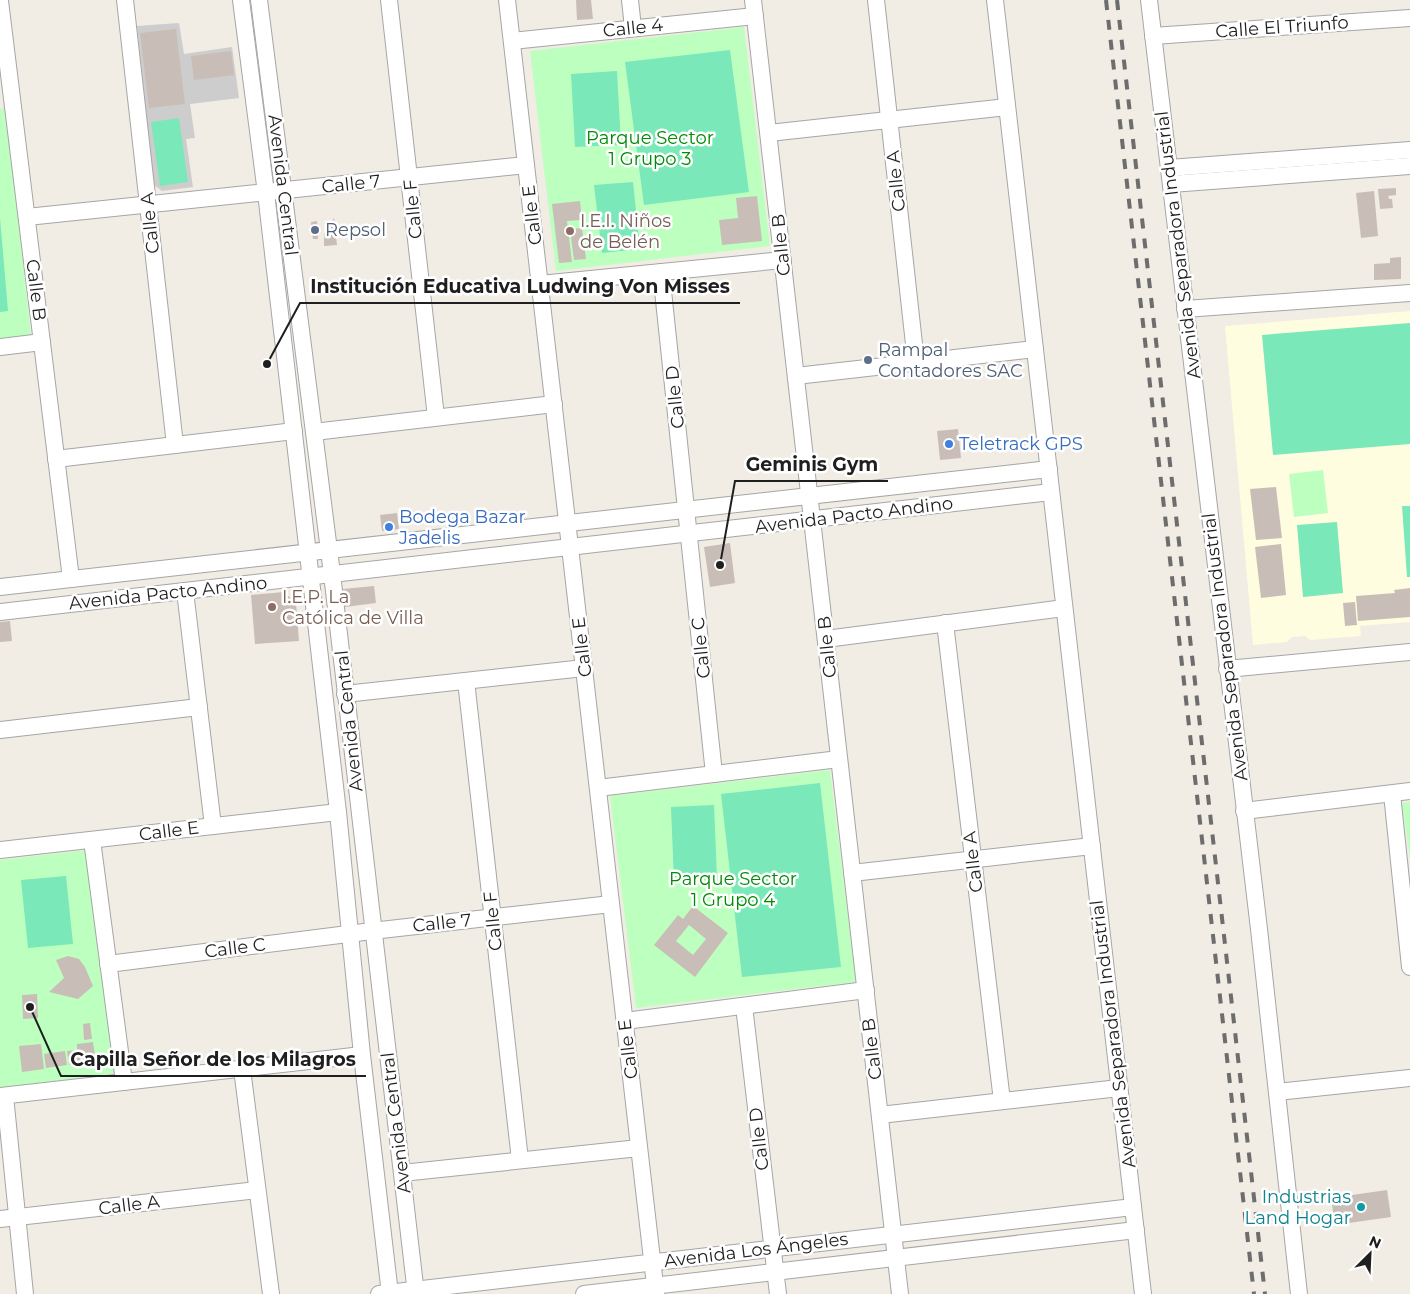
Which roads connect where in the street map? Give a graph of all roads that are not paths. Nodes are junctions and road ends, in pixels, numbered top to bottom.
1 (125, 0) edge
2 (241, 0) edge
3 (260, 0) edge
4 (389, 0) edge
5 (507, 0) edge
6 (630, 0) edge
7 (876, 0) edge
8 (995, 0) edge
9 (1149, 0) edge
10 (0, 1) edge
11 (754, 8) edge
12 (1410, 18) edge
13 (633, 28) junction
14 (1153, 36) junction
15 (512, 40) junction
16 (6, 100) edge
17 (1007, 107) junction
18 (889, 119) junction
19 (769, 133) junction
20 (1410, 150) edge
21 (526, 164) junction
22 (1314, 164) junction
23 (1410, 166) edge
24 (1169, 168) junction
25 (409, 177) junction
26 (1171, 184) junction
27 (284, 191) junction
28 (266, 192) junction
29 (148, 204) junction
30 (27, 217) junction
31 (783, 260) junction
32 (661, 272) junction
33 (540, 284) junction
34 (1410, 293) edge
35 (1185, 309) junction
36 (42, 342) junction
37 (0, 347) edge
38 (1035, 349) junction
39 (916, 362) junction
40 (796, 376) junction
41 (554, 404) junction
42 (436, 417) junction
43 (294, 431) junction
44 (314, 432) junction
45 (175, 445) junction
46 (56, 460) junction
47 (1049, 469) junction
48 (1051, 492) junction
49 (810, 494) junction
50 (812, 520) junction
51 (689, 521) junction
52 (567, 523) junction
53 (570, 547) junction
54 (329, 552) junction
55 (308, 554) junction
56 (332, 574) junction
57 (310, 577) junction
58 (71, 579) junction
59 (0, 586) edge
60 (185, 591) junction
61 (1064, 608) junction
62 (0, 612) edge
63 (945, 623) junction
64 (826, 639) junction
65 (1410, 652) edge
66 (584, 668) junction
67 (1227, 669) junction
68 (466, 681) junction
69 (346, 694) junction
70 (199, 707) junction
71 (0, 730) edge
72 (839, 759) junction
73 (714, 774) junction
74 (598, 788) junction
75 (1410, 791) edge
76 (1392, 794) junction
77 (1244, 811) junction
78 (338, 812) junction
79 (213, 826) junction
80 (92, 840) junction
81 (1092, 846) junction
82 (0, 850) edge
83 (973, 859) junction
84 (852, 873) junction
85 (611, 904) junction
86 (492, 918) junction
87 (362, 932) junction
88 (1408, 938) edge
89 (108, 964) junction
90 (1410, 967) edge
91 (866, 990) junction
92 (744, 1006) junction
93 (625, 1021) junction
94 (362, 1055) junction
95 (242, 1069) junction
96 (1410, 1078) edge
97 (124, 1082) junction
98 (1119, 1088) junction
99 (1276, 1092) junction
100 (2, 1096) edge
101 (1002, 1101) junction
102 (880, 1115) junction
103 (640, 1148) junction
104 (520, 1160) junction
105 (402, 1173) junction
106 (258, 1190) junction
107 (1133, 1207) junction
108 (17, 1218) junction
109 (0, 1219) edge
110 (1136, 1230) junction
111 (893, 1234) junction
112 (772, 1249) junction
113 (896, 1258) junction
114 (653, 1262) junction
115 (776, 1273) junction
116 (655, 1290) edge
117 (416, 1292) edge
118 (25, 1294) edge
119 (271, 1294) edge
120 (386, 1294) edge
121 (584, 1294) edge
122 (778, 1294) edge
123 (900, 1294) edge
124 (1143, 1294) edge
125 (1299, 1294) edge

1 - 29 street, Calle A
2 - 28 street, Avenida Central
3 - 27 street, Avenida Central
4 - 25 street, Calle F
5 - 15 street, Calle E
6 - 13 street
7 - 18 street, Calle A
8 - 17 street, Avenida Separadora Industrial
9 - 14 street, Avenida Separadora Industrial
10 - 16 street, Calle B
11 - 13 street, Calle 4
11 - 19 street, Calle B
12 - 14 street, Calle El Triunfo
13 - 15 street, Calle 4
14 - 24 street, Avenida Separadora Industrial
15 - 21 street, Calle E
16 - 30 street, Calle B
17 - 18 street
17 - 38 street, Avenida Separadora Industrial
18 - 19 street
18 - 39 street, Calle A
19 - 31 street, Calle B
20 - 22 street
21 - 25 street, Calle 7
21 - 33 street, Calle E
22 - 23 street
22 - 24 street
22 - 26 street
24 - 26 street, Avenida Separadora Industrial
25 - 27 street, Calle 7
25 - 42 street, Calle F
26 - 35 street, Avenida Separadora Industrial
27 - 28 street, Calle 7
27 - 44 street, Avenida Central
28 - 29 street, Calle 7
28 - 43 street, Avenida Central
29 - 30 street, Calle 7
29 - 45 street, Calle A
30 - 36 street, Calle B
31 - 32 street
31 - 40 street, Calle B
32 - 33 street
32 - 51 street, Calle D
33 - 41 street, Calle E
34 - 35 street
35 - 67 street, Avenida Separadora Industrial
36 - 37 street
36 - 46 street, Calle B
38 - 39 street
38 - 47 street, Avenida Separadora Industrial
39 - 40 street
40 - 49 street, Calle B
41 - 42 street
41 - 52 street, Calle E
42 - 44 street
43 - 45 street
43 - 55 street, Avenida Central
44 - 54 street, Avenida Central
45 - 46 street
46 - 58 street, Calle B
47 - 48 street, Avenida Separadora Industrial
47 - 49 street, Avenida Pacto Andino
48 - 50 street, Avenida Pacto Andino
48 - 61 street, Avenida Separadora Industrial
49 - 50 street, Calle B
49 - 51 street, Avenida Pacto Andino
50 - 51 street, Avenida Pacto Andino
50 - 64 street, Calle B
51 - 52 street, Avenida Pacto Andino
51 - 53 street, Avenida Pacto Andino
51 - 73 street, Calle C
52 - 53 street, Calle E
52 - 54 street, Avenida Pacto Andino
53 - 56 street, Avenida Pacto Andino
53 - 66 street, Calle E
54 - 55 street, Avenida Pacto Andino
54 - 56 street, Avenida Central
55 - 57 street, Avenida Central
55 - 58 street, Avenida Pacto Andino
56 - 57 street, Avenida Pacto Andino
56 - 69 street, Avenida Central
57 - 60 street, Avenida Pacto Andino
57 - 78 street, Avenida Central
58 - 59 street, Avenida Pacto Andino
60 - 62 street, Avenida Pacto Andino
60 - 70 street
61 - 63 street
61 - 81 street, Avenida Separadora Industrial
63 - 64 street
63 - 83 street, Calle A
64 - 72 street, Calle B
65 - 67 street
66 - 68 street
66 - 74 street, Calle E
67 - 77 street, Avenida Separadora Industrial
68 - 69 street
68 - 86 street, Calle F
69 - 87 street, Avenida Central
70 - 71 street
70 - 79 street
72 - 73 street
72 - 84 street, Calle B
73 - 74 street
74 - 85 street, Calle E
75 - 76 street
76 - 77 street
76 - 88 street
77 - 99 street, Avenida Separadora Industrial
78 - 79 street, Calle E
78 - 87 street, Avenida Central
79 - 80 street, Calle E
80 - 82 street, Calle E
80 - 89 street
81 - 83 street
81 - 98 street, Avenida Separadora Industrial
83 - 84 street
83 - 101 street, Calle A
84 - 91 street, Calle B
85 - 86 street, Calle 7
85 - 93 street, Calle E
86 - 87 street, Calle 7
86 - 104 street, Calle F
87 - 89 street, Calle C
87 - 94 street, Avenida Central
87 - 105 street, Avenida Central
88 - 90 street
89 - 97 street
91 - 92 street
91 - 102 street, Calle B
92 - 93 street
92 - 112 street, Calle D
93 - 103 street, Calle E
94 - 95 street
94 - 120 street, Avenida Central
95 - 97 street
95 - 106 street
96 - 99 street
97 - 100 street
98 - 101 street
98 - 107 street, Avenida Separadora Industrial
99 - 125 street, Avenida Separadora Industrial
100 - 108 street
101 - 102 street
102 - 111 street, Calle B
103 - 104 street
103 - 114 street, Calle E
104 - 105 street
105 - 117 street, Avenida Central
106 - 108 street, Calle A
106 - 119 street
107 - 110 street, Avenida Separadora Industrial
107 - 111 street, Avenida Los Ángeles
108 - 109 street, Calle A
108 - 118 street
110 - 113 street, Avenida Los Ángeles
110 - 124 street, Avenida Separadora Industrial
111 - 112 street, Avenida Los Ángeles
111 - 113 street, Calle B
112 - 114 street, Avenida Los Ángeles
112 - 115 street, Calle D
113 - 115 street, Avenida Los Ángeles
113 - 123 street, Calle B
114 - 116 street, Calle E
114 - 117 street, Avenida Los Ángeles
115 - 116 street, Avenida Los Ángeles
115 - 122 street
116 - 121 street, Avenida Los Ángeles
117 - 120 street, Avenida Los Ángeles

